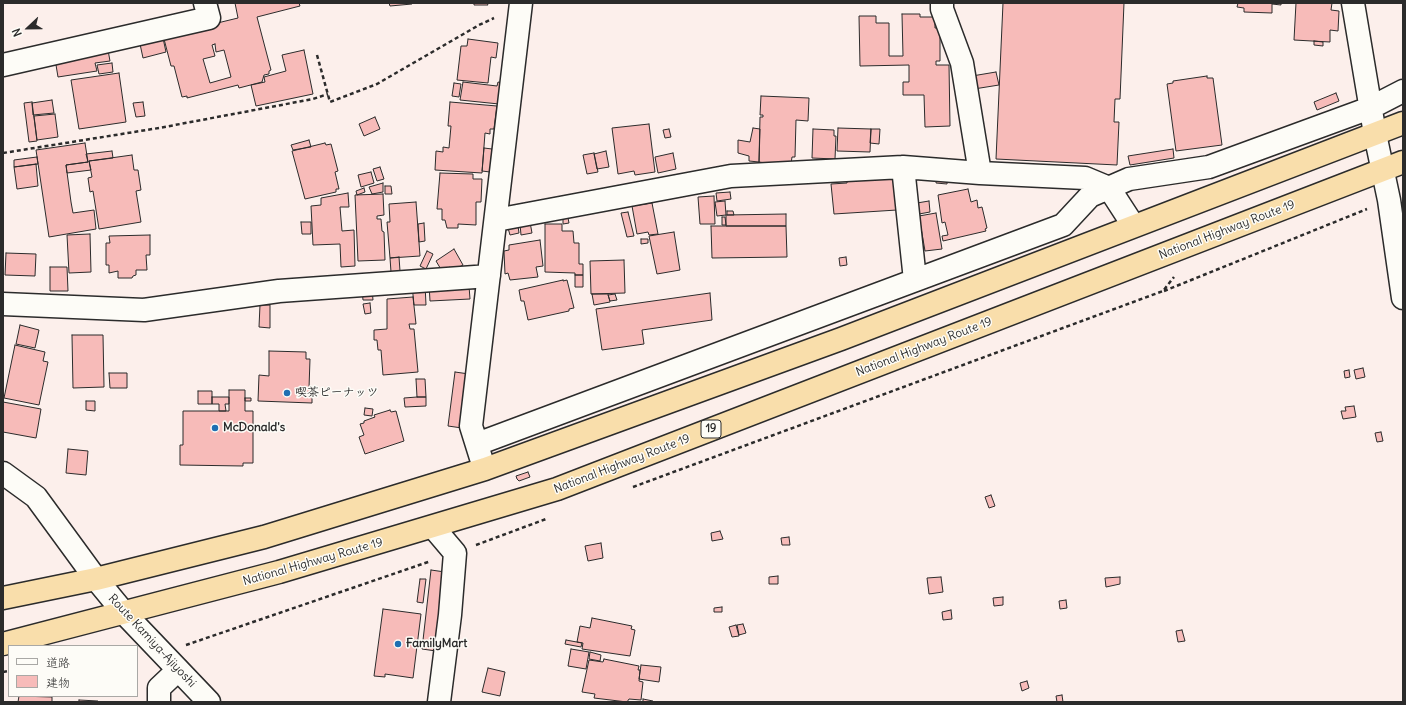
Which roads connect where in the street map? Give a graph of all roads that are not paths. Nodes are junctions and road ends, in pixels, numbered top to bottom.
1 (206, 3) edge
2 (942, 3) edge
3 (1353, 3) edge
4 (521, 5) edge
5 (3, 65) edge
6 (1403, 91) edge
7 (1370, 108) junction
8 (1403, 123) edge
9 (1375, 134) junction
10 (1403, 162) edge
11 (903, 167) junction
12 (1383, 170) junction
13 (980, 173) junction
14 (1109, 188) junction
15 (496, 220) junction
16 (1133, 225) junction
17 (489, 276) junction
18 (915, 280) junction
19 (1403, 298) edge
20 (3, 304) edge
21 (477, 444) junction
22 (485, 469) junction
23 (3, 474) edge
24 (434, 528) junction
25 (96, 580) junction
26 (3, 598) edge
27 (124, 613) junction
28 (3, 644) edge
29 (178, 670) junction
30 (159, 702) edge
31 (209, 702) edge
32 (439, 702) edge

1 - 5 street
2 - 13 street
3 - 7 street
4 - 15 street
6 - 7 street
7 - 9 street
7 - 14 street
8 - 9 highway
9 - 12 street
9 - 16 highway
10 - 12 highway, National Highway Route 19 / 19
11 - 13 street
11 - 15 street
11 - 18 street
12 - 19 street
12 - 24 highway, National Highway Route 19 / 19
13 - 14 street
14 - 16 street
14 - 18 street
15 - 17 street
16 - 22 highway
17 - 20 street
17 - 21 street
18 - 21 street
21 - 22 street
22 - 25 highway
23 - 25 street, Route Kamiya-Ajiyoshi
24 - 27 highway, National Highway Route 19 / 19
24 - 32 street
25 - 26 highway
25 - 27 street, Route Kamiya-Ajiyoshi
27 - 28 highway, National Highway Route 19 / 19
27 - 29 street, Route Kamiya-Ajiyoshi
29 - 30 street
29 - 31 street, Route Kamiya-Ajiyoshi

